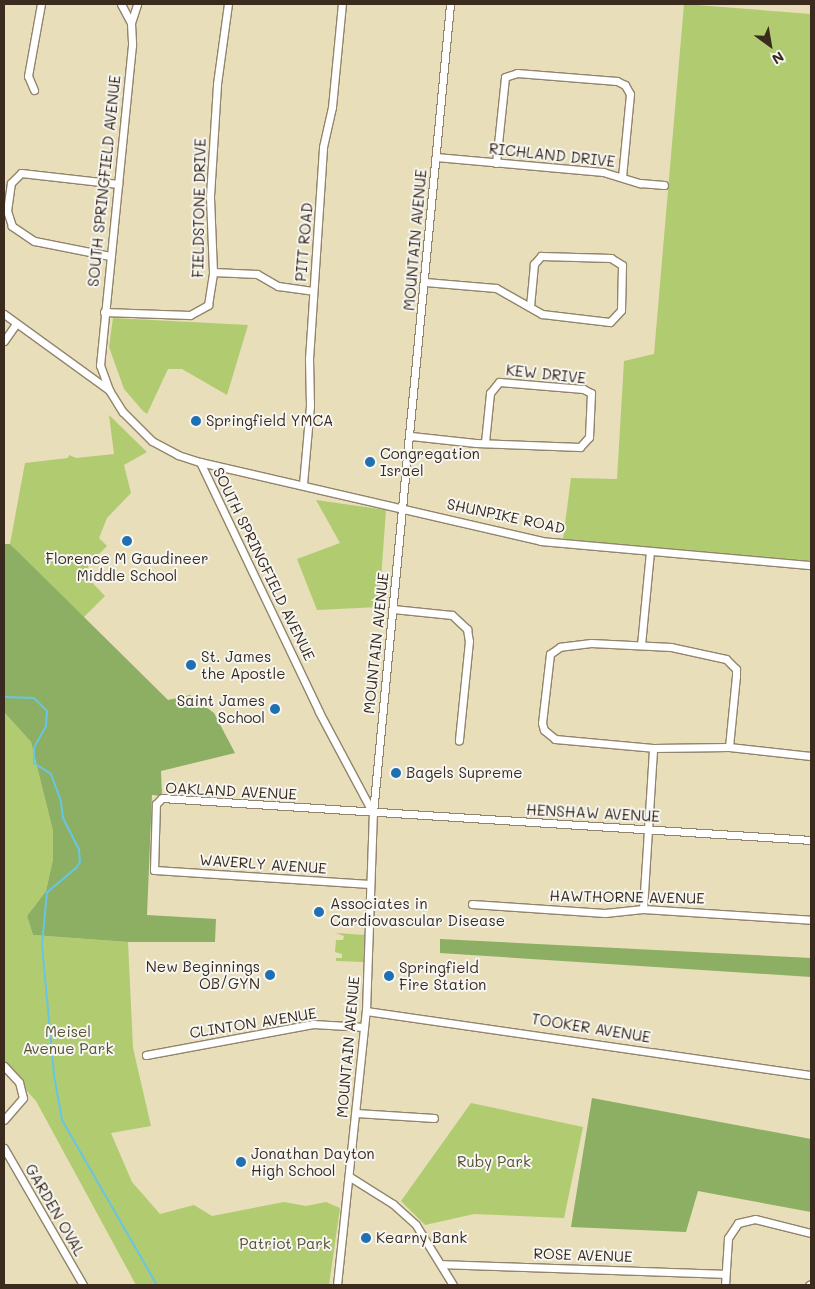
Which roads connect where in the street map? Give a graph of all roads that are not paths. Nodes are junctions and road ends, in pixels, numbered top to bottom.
1 (41, 4) edge
2 (121, 4) edge
3 (137, 4) edge
4 (228, 4) edge
5 (342, 4) edge
6 (450, 4) edge
7 (131, 23) junction
8 (34, 90) dead end
9 (436, 157) junction
10 (496, 163) junction
11 (622, 177) junction
12 (118, 184) junction
13 (664, 185) dead end
14 (110, 256) junction
15 (213, 272) junction
16 (425, 282) junction
17 (313, 292) junction
18 (530, 306) junction
19 (104, 312) junction
20 (4, 314) edge
21 (16, 324) junction
22 (4, 341) edge
23 (109, 390) junction
24 (411, 436) junction
25 (485, 442) junction
26 (200, 462) junction
27 (303, 484) junction
28 (402, 508) junction
29 (650, 552) junction
30 (811, 565) edge
31 (393, 610) junction
32 (641, 645) junction
33 (459, 740) dead end
34 (729, 746) junction
35 (653, 748) junction
36 (811, 756) edge
37 (373, 813) junction
38 (647, 830) junction
39 (811, 840) edge
40 (154, 870) joint
41 (370, 884) junction
42 (472, 904) dead end
43 (643, 909) junction
44 (811, 920) edge
45 (366, 1011) junction
46 (364, 1027) junction
47 (146, 1055) dead end
48 (4, 1066) edge
49 (811, 1074) edge
50 (356, 1113) junction
51 (434, 1118) dead end
52 (4, 1120) edge
53 (4, 1148) edge
54 (350, 1177) junction
55 (811, 1233) edge
56 (441, 1264) junction
57 (725, 1274) junction
58 (83, 1285) edge
59 (337, 1285) edge
60 (453, 1285) edge
61 (724, 1285) edge

1 - 8 street
2 - 7 street
3 - 7 street, SOUTH SPRINGFIELD AVENUE
4 - 15 street, FIELDSTONE DRIVE
5 - 17 street, PITT ROAD
6 - 9 street, MOUNTAIN AVENUE
7 - 12 street, SOUTH SPRINGFIELD AVENUE
9 - 10 street, RICHLAND DRIVE
9 - 16 street, MOUNTAIN AVENUE
10 - 11 street, RICHLAND DRIVE
10 - 11 street
11 - 13 street, RICHLAND DRIVE
12 - 14 street, SOUTH SPRINGFIELD AVENUE
12 - 14 street
14 - 19 street, SOUTH SPRINGFIELD AVENUE
15 - 17 street
15 - 19 street, FIELDSTONE DRIVE
16 - 18 street
16 - 24 street, MOUNTAIN AVENUE
17 - 27 street, PITT ROAD
18 - 18 street
19 - 23 street, SOUTH SPRINGFIELD AVENUE
20 - 21 street
21 - 22 street
21 - 23 street
23 - 26 street, SOUTH SPRINGFIELD AVENUE
24 - 25 street, KEW DRIVE
24 - 28 street, MOUNTAIN AVENUE
25 - 25 street, KEW DRIVE
26 - 27 street, SHUNPIKE ROAD
26 - 37 street, SOUTH SPRINGFIELD AVENUE
27 - 28 street, SHUNPIKE ROAD
28 - 29 street, SHUNPIKE ROAD
28 - 31 street, MOUNTAIN AVENUE
29 - 30 street, SHUNPIKE ROAD
29 - 32 street
31 - 33 street
31 - 37 street, MOUNTAIN AVENUE
32 - 34 street
32 - 35 street
34 - 35 street
34 - 36 street
35 - 38 street
37 - 38 street, HENSHAW AVENUE
37 - 40 street, OAKLAND AVENUE
37 - 41 street, MOUNTAIN AVENUE
38 - 39 street, HENSHAW AVENUE
38 - 43 street
40 - 41 street, WAVERLY AVENUE
41 - 45 street, MOUNTAIN AVENUE
42 - 43 street, HAWTHORNE AVENUE
43 - 44 street, HAWTHORNE AVENUE
45 - 46 street, MOUNTAIN AVENUE
45 - 49 street, TOOKER AVENUE
46 - 47 street, CLINTON AVENUE
46 - 50 street, MOUNTAIN AVENUE
48 - 52 street
50 - 51 street
50 - 54 street, MOUNTAIN AVENUE
53 - 58 street, GARDEN OVAL
54 - 56 street
54 - 59 street, MOUNTAIN AVENUE
55 - 57 street
56 - 57 street, ROSE AVENUE
56 - 60 street
57 - 61 street

